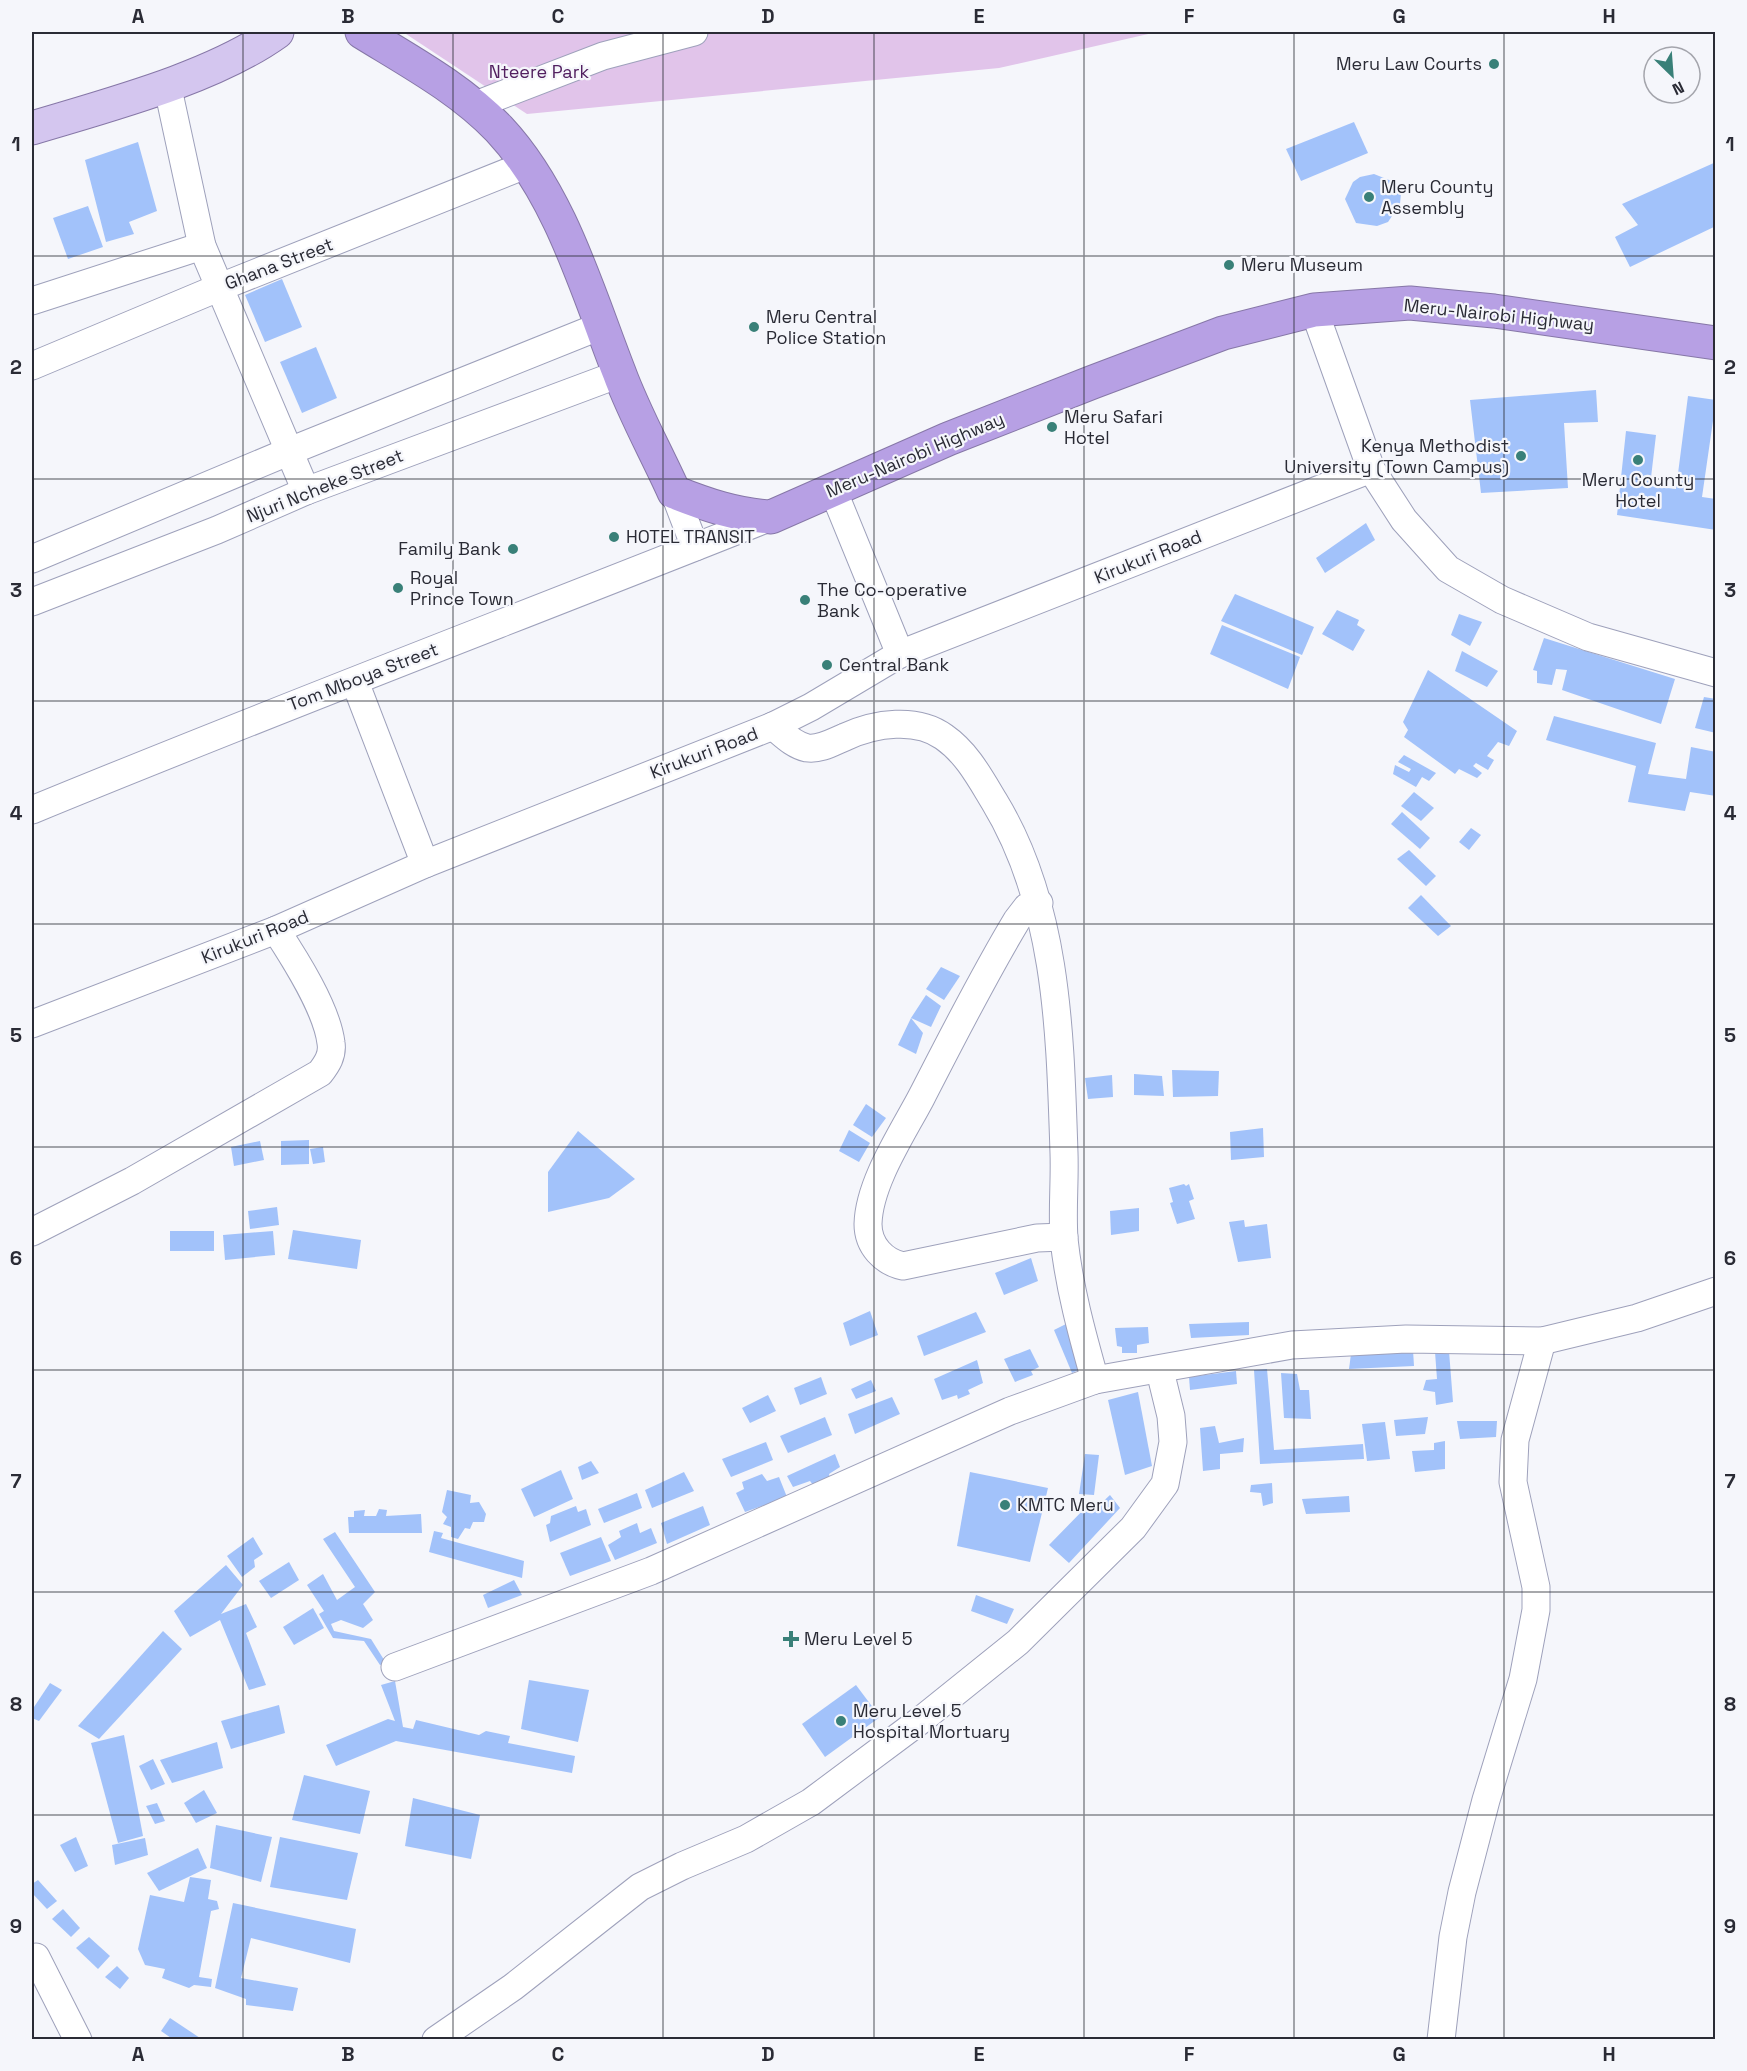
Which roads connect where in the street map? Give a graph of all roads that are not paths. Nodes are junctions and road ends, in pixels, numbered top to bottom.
1 (277, 32) edge
2 (362, 32) edge
3 (694, 32) edge
4 (167, 84) junction
5 (473, 106) junction
6 (32, 128) edge
7 (528, 164) junction
8 (202, 246) junction
9 (218, 288) junction
10 (32, 301) edge
11 (1314, 310) junction
12 (603, 325) junction
13 (1716, 343) edge
14 (32, 366) edge
15 (619, 374) junction
16 (290, 451) junction
17 (1371, 469) junction
18 (833, 490) junction
19 (306, 491) junction
20 (674, 492) junction
21 (771, 517) junction
22 (695, 547) junction
23 (32, 559) edge
24 (32, 602) edge
25 (900, 654) junction
26 (1716, 674) edge
27 (355, 682) junction
28 (773, 726) junction
29 (32, 810) edge
30 (425, 864) junction
31 (1039, 903) junction
32 (276, 930) junction
33 (32, 1024) edge
34 (32, 1232) edge
35 (1064, 1237) junction
36 (1716, 1291) edge
37 (1542, 1341) junction
38 (1161, 1371) junction
39 (1095, 1380) junction
40 (395, 1667) dead end
41 (33, 1955) edge
42 (78, 2040) edge
43 (436, 2040) edge
44 (1441, 2040) edge

1 - 4 main road
2 - 5 highway
3 - 5 street
4 - 6 main road
4 - 8 street
5 - 7 highway
7 - 9 street, Ghana Street
7 - 12 highway
8 - 9 street
8 - 10 street
9 - 14 street, Ghana Street
9 - 16 street
11 - 13 highway, Meru-Nairobi Highway
11 - 17 street
11 - 18 highway, Meru-Nairobi Highway
12 - 15 highway
12 - 16 street
15 - 19 street, Njuri Ncheke Street
15 - 20 highway
16 - 19 street
16 - 23 street
17 - 25 street, Kirukuri Road
17 - 26 street
18 - 21 highway, Meru-Nairobi Highway
18 - 25 street
19 - 24 street, Njuri Ncheke Street
20 - 21 highway
20 - 22 street
21 - 22 street, Tom Mboya Street
22 - 27 street, Tom Mboya Street
25 - 28 street, Kirukuri Road
27 - 29 street, Tom Mboya Street
27 - 30 street
28 - 30 street, Kirukuri Road
28 - 31 street
30 - 32 street, Kirukuri Road
31 - 35 street
31 - 35 street
32 - 33 street, Kirukuri Road
32 - 34 street
35 - 39 street
36 - 37 street
37 - 38 street
37 - 44 street
38 - 39 street
38 - 43 street
39 - 40 street
41 - 42 street

